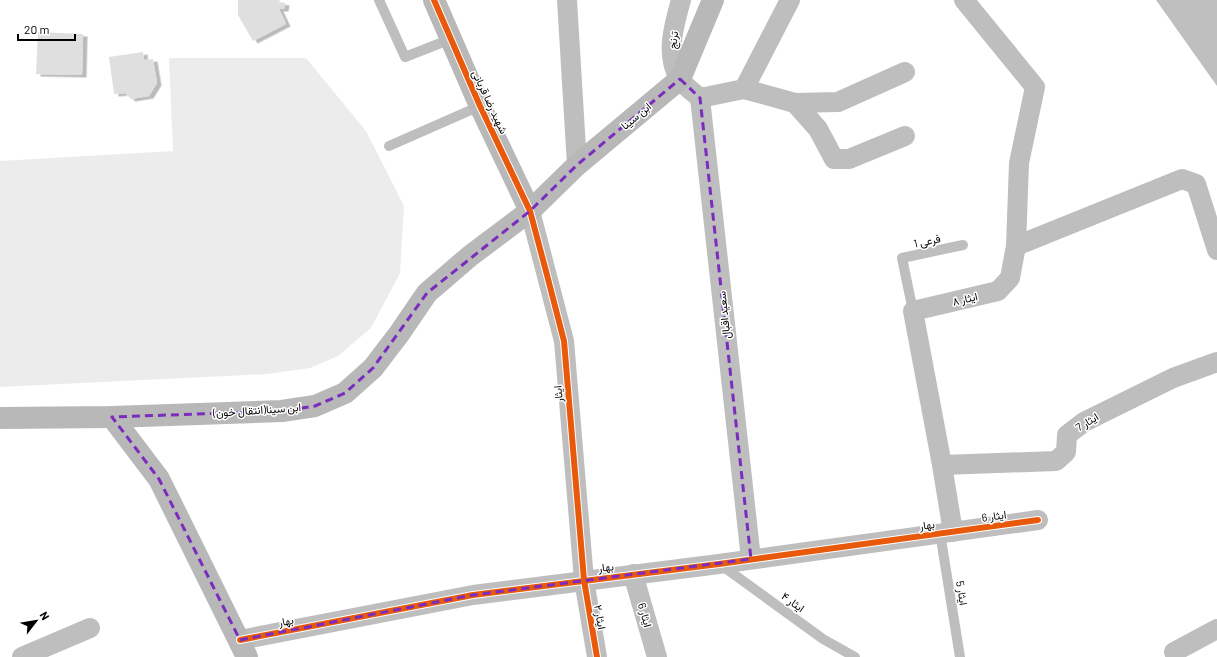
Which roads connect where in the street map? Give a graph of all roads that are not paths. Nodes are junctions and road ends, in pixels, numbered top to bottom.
1 (379, 0) edge
2 (434, 0) edge
3 (567, 0) edge
4 (681, 0) edge
5 (713, 0) edge
6 (790, 0) edge
7 (964, 0) edge
8 (451, 39) junction
9 (905, 72) dead end
10 (680, 79) junction
11 (744, 89) junction
12 (700, 98) junction
13 (795, 103) junction
14 (480, 106) junction
15 (905, 136) dead end
16 (389, 146) dead end
17 (577, 165) junction
18 (530, 211) junction
19 (963, 245) dead end
20 (1016, 246) junction
21 (1217, 250) edge
22 (913, 311) junction
23 (1217, 362) edge
24 (112, 417) junction
25 (0, 418) edge
26 (942, 465) junction
27 (1038, 520) dead end
28 (946, 532) junction
29 (751, 559) junction
30 (719, 564) junction
31 (633, 574) junction
32 (584, 580) junction
33 (90, 628) dead end
34 (1217, 629) edge
35 (243, 649) edge
36 (1174, 652) dead end
37 (22, 657) edge
38 (597, 657) edge
39 (657, 657) edge
40 (855, 657) edge
41 (960, 657) edge

1 - 8 lane
2 - 8 main road, شهید رضا قربانی
3 - 17 street
4 - 10 street, ترنج
5 - 10 main road, ابن سینا
6 - 11 street
7 - 20 street, ایثار ۸
8 - 14 main road, شهید رضا قربانی
9 - 13 street
10 - 12 street
10 - 17 main road, ابن سینا
11 - 12 street
11 - 13 street
12 - 29 street, سعید اقبال
13 - 15 street
14 - 16 lane
14 - 18 main road, شهید رضا قربانی
17 - 18 main road, ابن سینا
18 - 24 main road, ابن سینا(انتقال خون)
18 - 32 street, ایثار
19 - 22 lane, فرعی 1
20 - 21 street
20 - 22 street, ایثار ۸
22 - 26 street
23 - 26 street, ایثار 7
24 - 25 main road, ابن سینا(انتقال خون)
24 - 35 main road, بهار
26 - 28 street
27 - 28 street, ایثار 6
28 - 29 street, بهار
28 - 41 lane, ایثار 5
29 - 30 street, بهار
30 - 31 street, بهار
30 - 40 lane, ایثار ۴
31 - 32 street, بهار
31 - 39 street, ایثار 6
32 - 35 street, بهار
32 - 38 street, ایثار ۲
33 - 37 street
34 - 36 street

